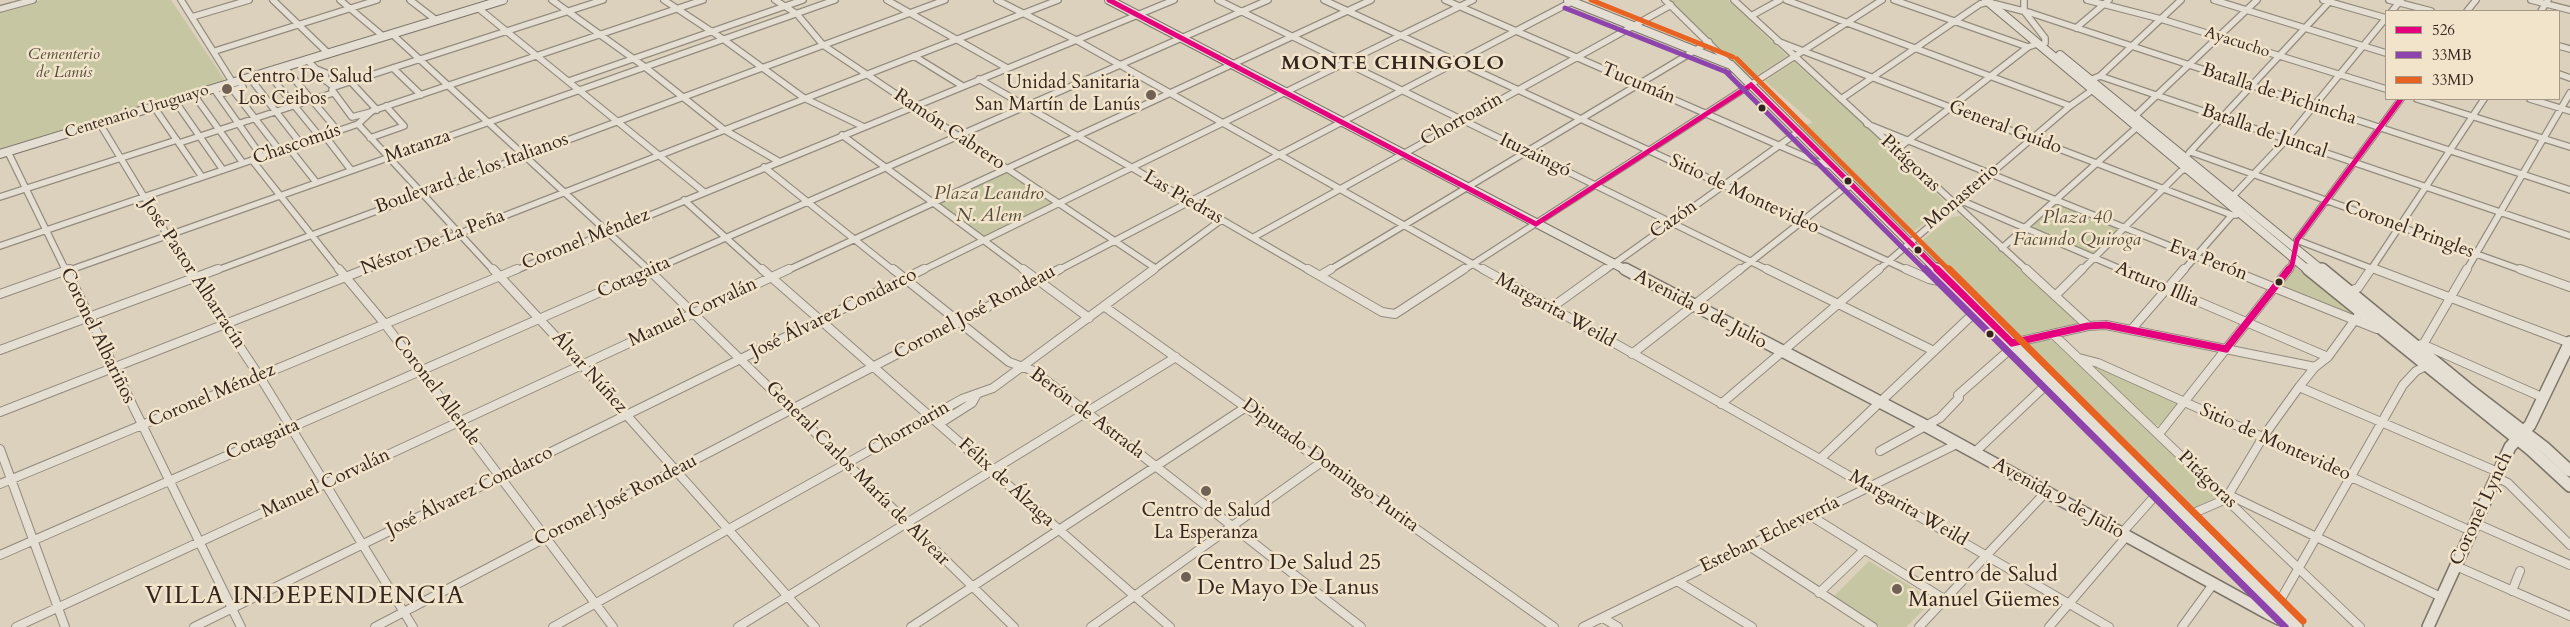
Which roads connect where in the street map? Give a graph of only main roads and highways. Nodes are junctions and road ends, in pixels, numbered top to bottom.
1 (503, 0) edge
2 (1108, 0) edge
3 (1572, 1) edge
4 (1992, 2) edge
5 (2036, 45) junction
6 (4, 153) edge
7 (2570, 343) edge
8 (2520, 435) junction
9 (2570, 471) edge
10 (2570, 486) edge
11 (2294, 624) edge
12 (2428, 627) edge

1 - 6 main road, Centenario Uruguayo
2 - 11 main road, Avenida 9 de Julio
3 - 11 main road
4 - 5 main road
5 - 8 main road
5 - 8 main road
7 - 8 main road, Coronel Lynch
8 - 9 main road
8 - 10 main road
8 - 12 main road, Coronel Lynch

